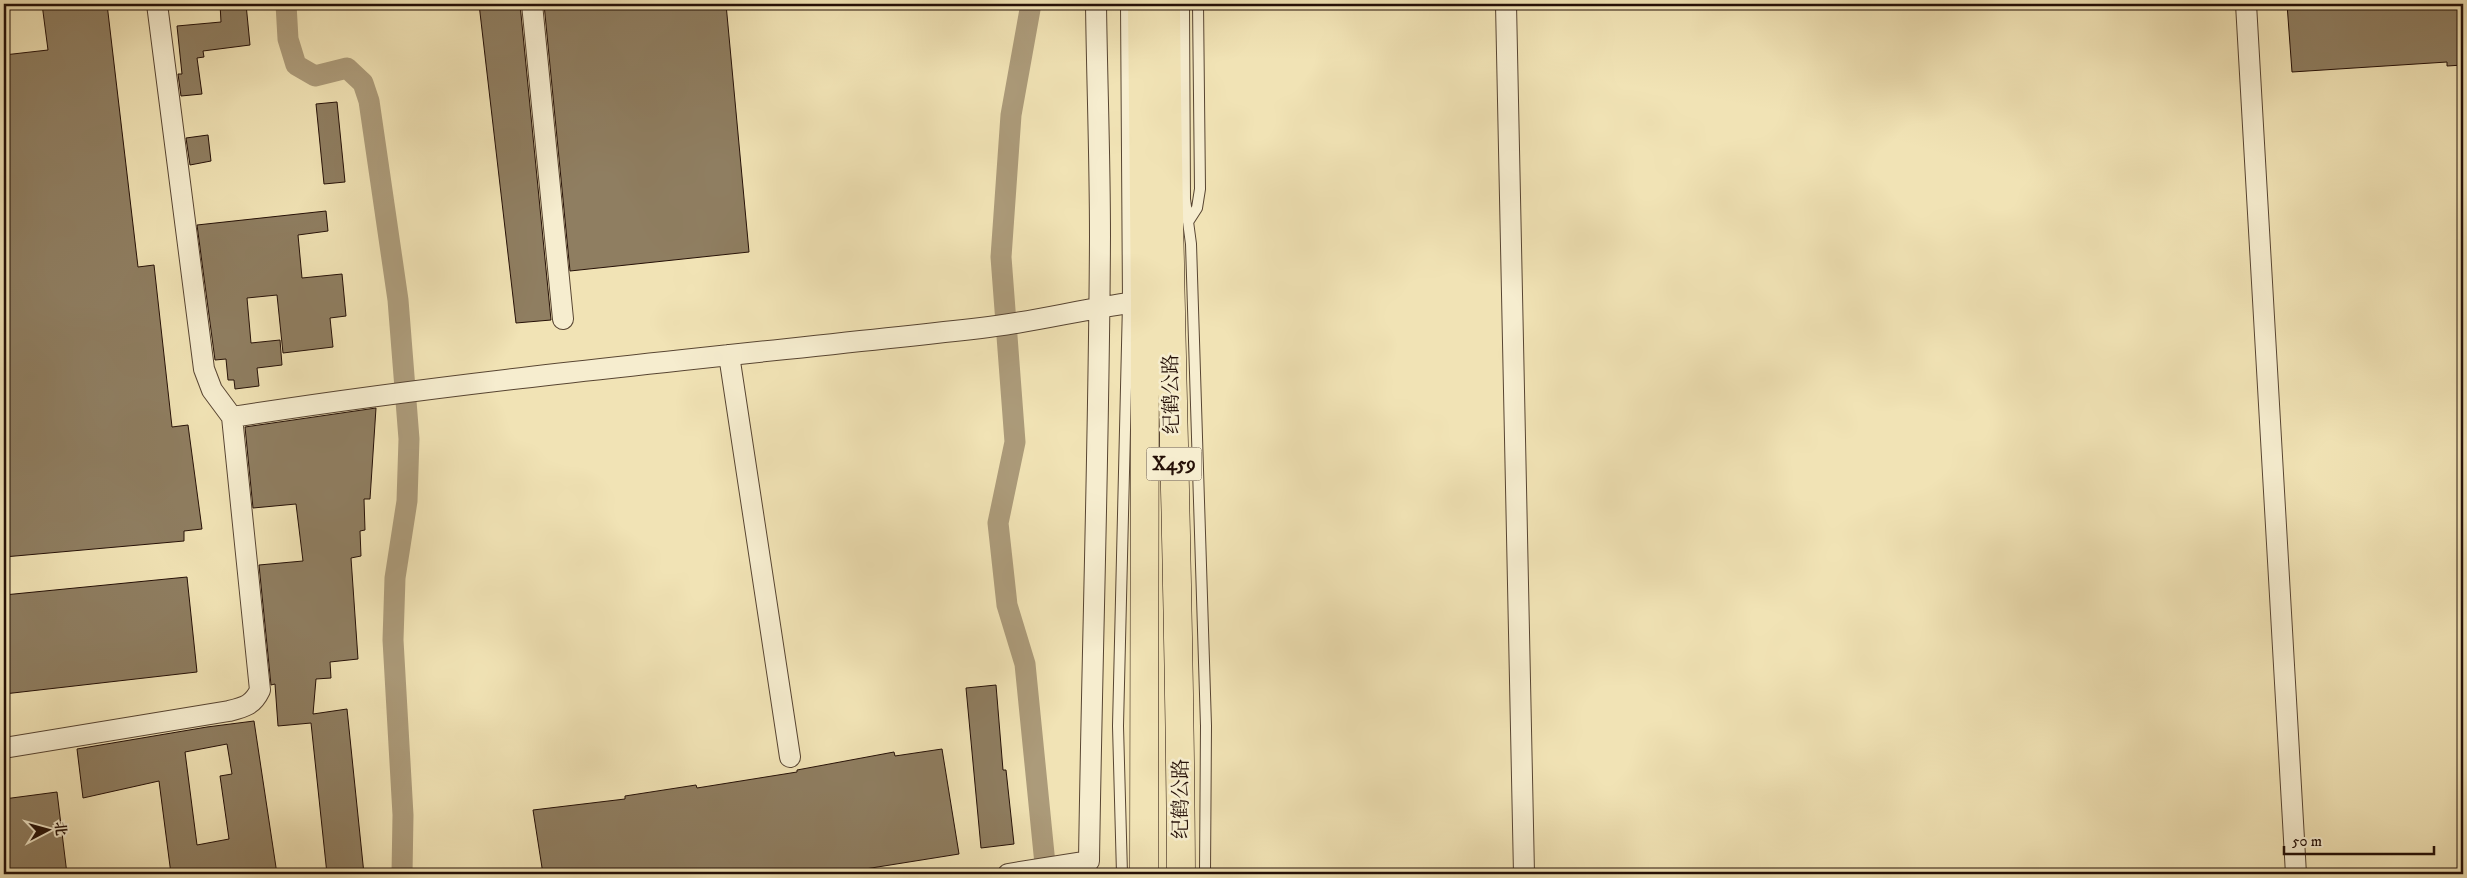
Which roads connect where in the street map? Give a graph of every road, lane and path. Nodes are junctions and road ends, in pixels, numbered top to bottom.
1 (157, 4) edge
2 (532, 4) edge
3 (1096, 4) edge
4 (1126, 4) edge
5 (1142, 4) edge
6 (1166, 4) edge
7 (1184, 4) edge
8 (1198, 4) edge
9 (1506, 4) edge
10 (2246, 4) edge
11 (1156, 201) junction
12 (1188, 222) junction
13 (1137, 302) junction
14 (1098, 307) junction
15 (563, 319) dead end
16 (729, 356) junction
17 (232, 417) junction
18 (1131, 726) junction
19 (1193, 727) junction
20 (4, 748) edge
21 (790, 757) dead end
22 (1008, 874) edge
23 (1122, 874) edge
24 (1144, 874) edge
25 (1181, 874) edge
26 (1205, 874) edge
27 (1524, 874) edge
28 (2296, 874) edge

1 - 17 street
2 - 15 street
3 - 14 street
4 - 11 lane
5 - 11 main road, 纪鹤公路 / X459
6 - 11 main road, 纪鹤公路 / X459
7 - 11 lane
8 - 12 lane
9 - 27 street
10 - 28 street
11 - 12 lane
11 - 13 main road, 纪鹤公路 / X459
11 - 19 main road, 纪鹤公路 / X459
12 - 19 lane
13 - 14 street
13 - 18 main road, 纪鹤公路 / X459
14 - 16 street
14 - 22 street
16 - 17 street
16 - 21 street
17 - 20 street
18 - 23 lane
18 - 24 main road, 纪鹤公路 / X459
19 - 25 main road, 纪鹤公路 / X459
19 - 26 lane

